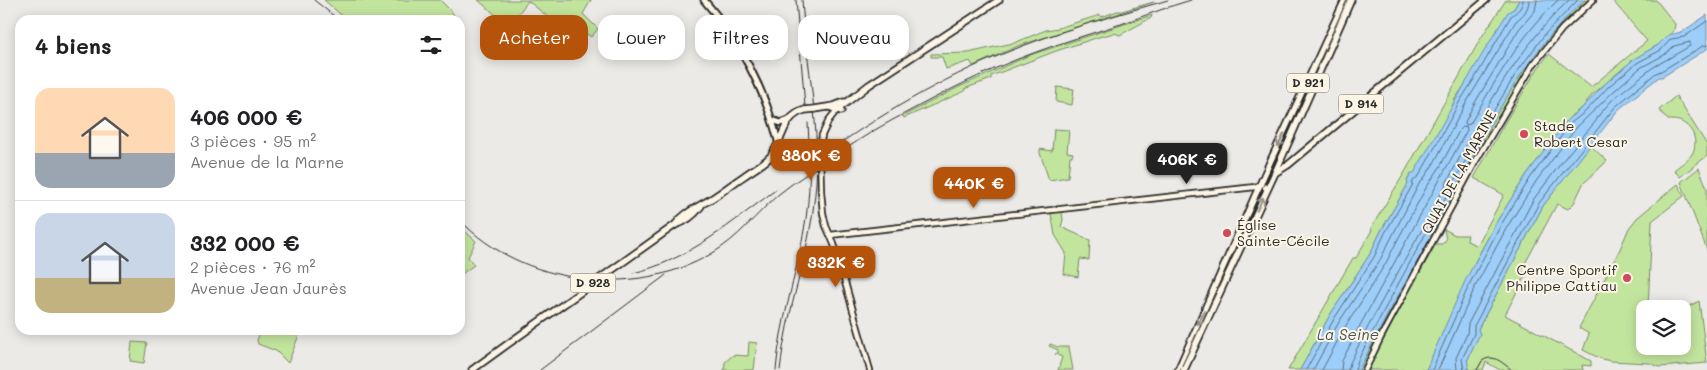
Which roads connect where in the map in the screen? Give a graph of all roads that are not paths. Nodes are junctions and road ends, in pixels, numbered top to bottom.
1 (704, 0) edge
2 (999, 0) edge
3 (1005, 0) edge
4 (1345, 0) edge
5 (1351, 0) edge
6 (1486, 0) edge
7 (1593, 0) edge
8 (969, 20) junction
9 (877, 81) junction
10 (853, 98) junction
11 (823, 108) junction
12 (838, 111) junction
13 (772, 120) junction
14 (789, 120) junction
15 (828, 120) junction
16 (826, 126) junction
17 (778, 141) junction
18 (1269, 164) junction
19 (1278, 165) junction
20 (1288, 165) junction
21 (1275, 173) junction
22 (1261, 184) junction
23 (1267, 189) junction
24 (830, 235) junction
25 (472, 370) edge
26 (870, 370) edge
27 (1178, 370) edge
28 (1184, 370) edge
29 (1365, 370) edge

1 - 13 main road
2 - 8 main road
3 - 8 main road
4 -> 18 main road, D 921
5 - 19 main road, D 921
6 - 20 main road, D 914
7 - 29 street, QUAI DE LA MARINE
8 - 9 main road
9 - 10 main road
9 - 12 main road
10 - 11 main road
10 - 12 main road
11 - 12 main road, D 928
11 - 14 main road, D 928, bridge
11 - 15 street
12 - 15 street
12 - 16 street
13 - 14 main road
13 - 17 main road
14 - 17 main road, D 928
15 - 16 street
16 - 24 street
17 - 25 main road, D 928, bridge
18 - 19 main road
18 - 22 main road
19 - 20 main road
19 - 21 main road, D 921
20 - 21 main road, D 914
21 - 23 main road
22 - 23 street
22 - 24 street
22 -> 27 main road
28 -> 23 main road
24 - 26 street

